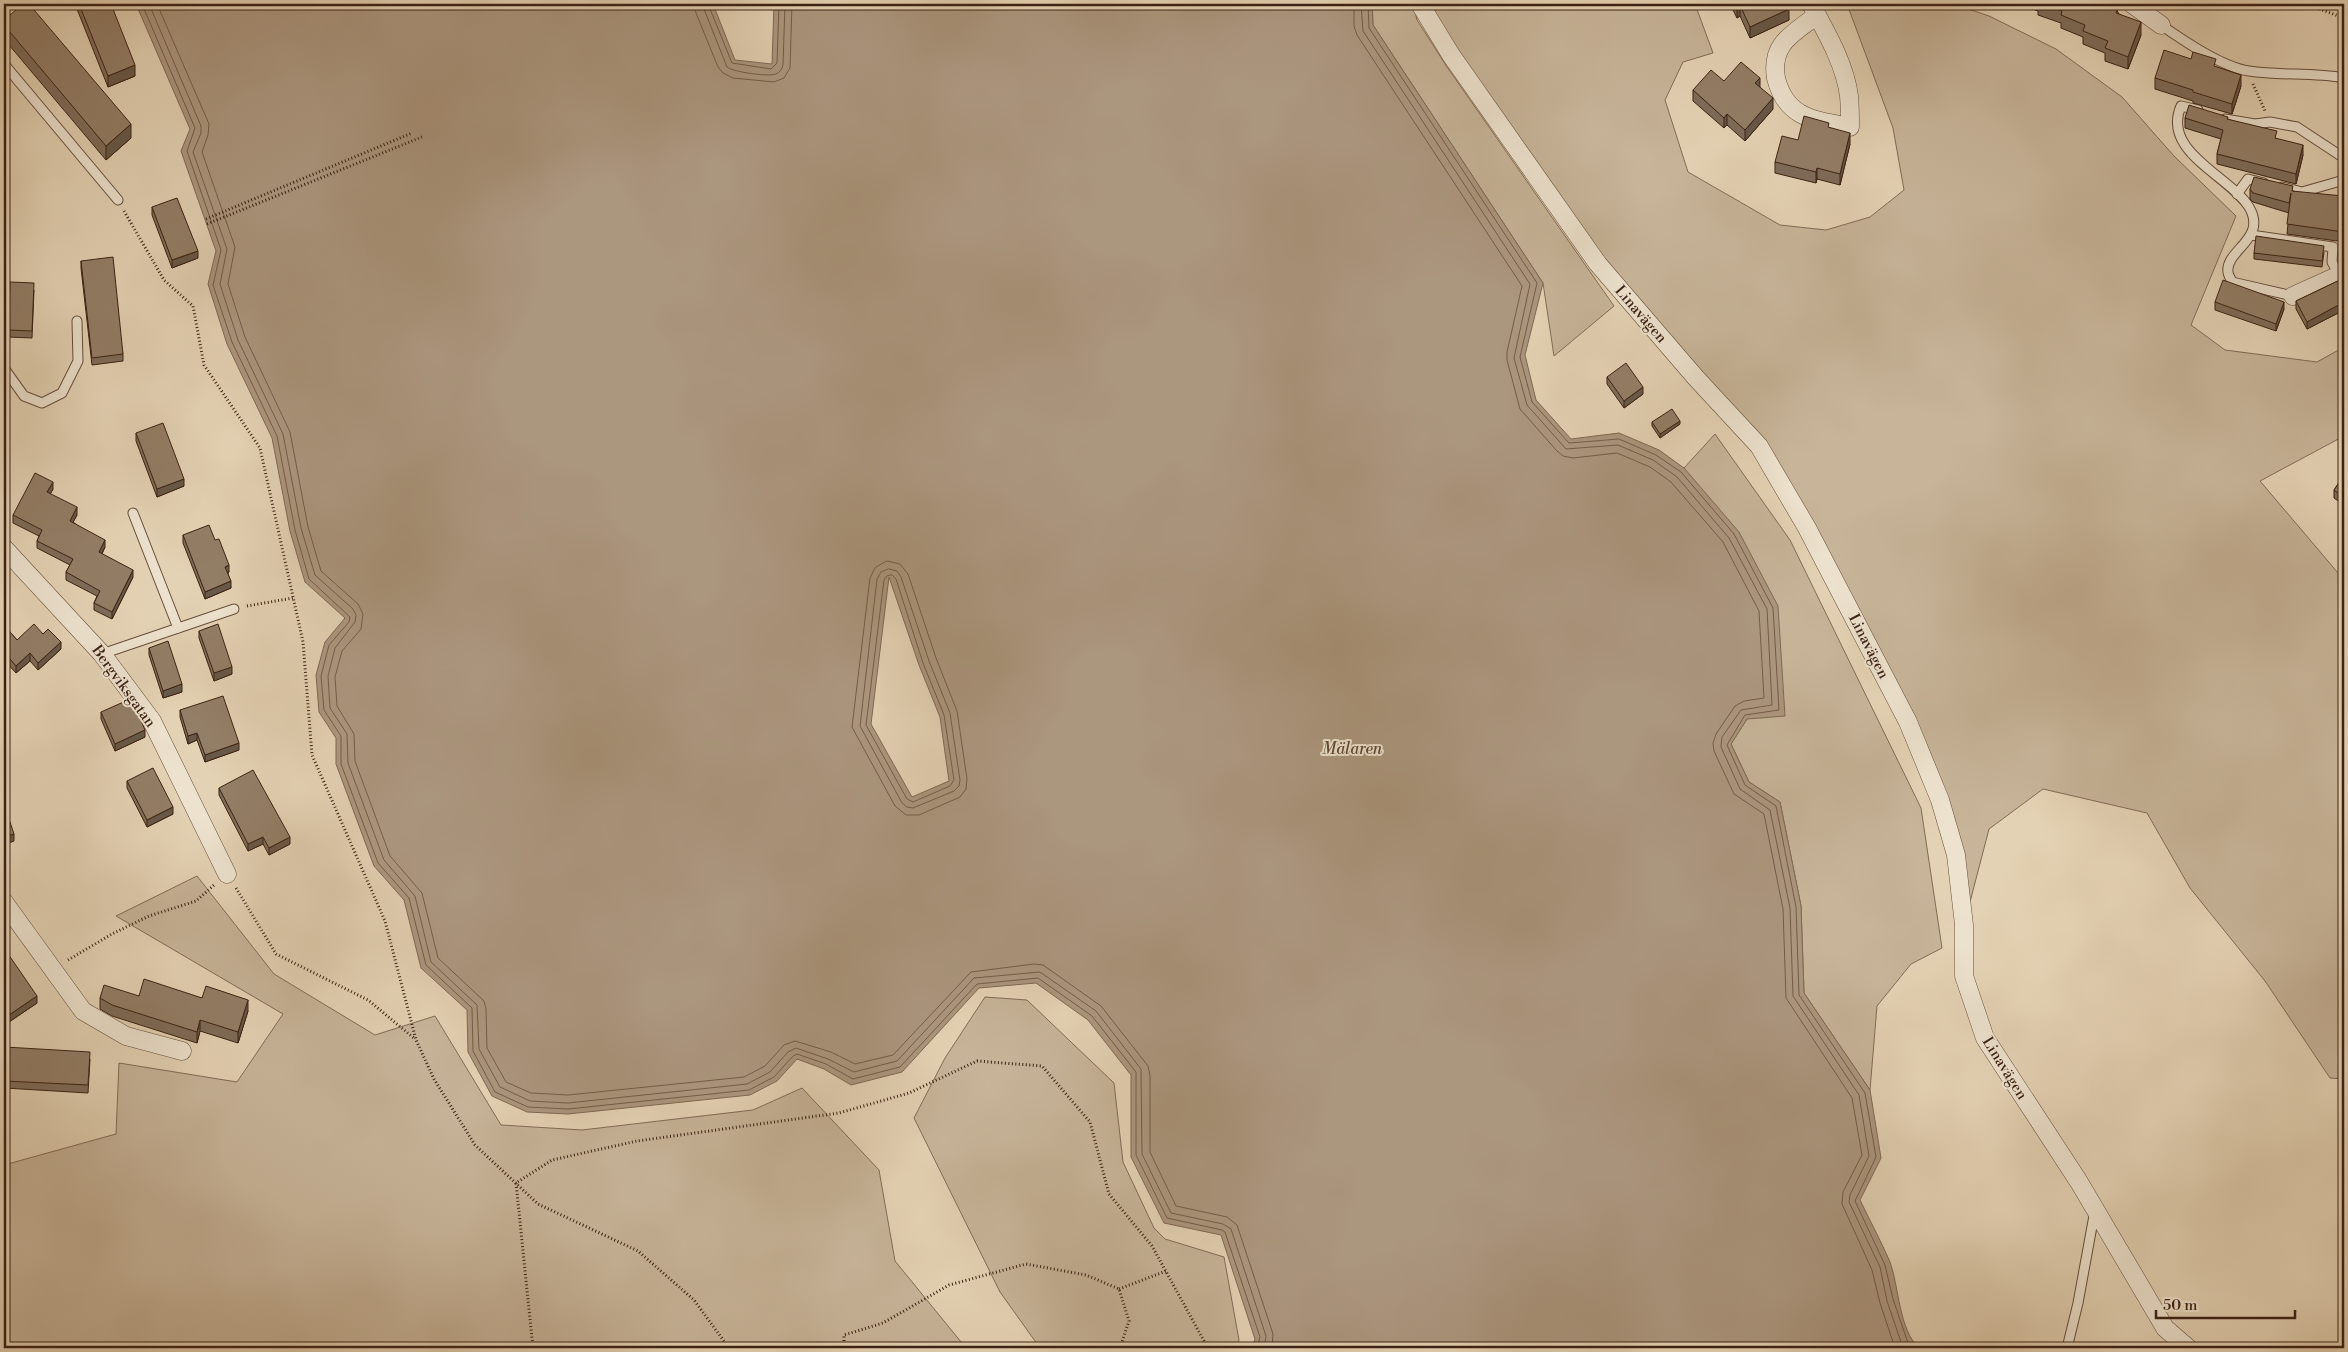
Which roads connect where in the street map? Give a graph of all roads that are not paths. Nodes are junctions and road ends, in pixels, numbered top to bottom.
1 (1420, 4) edge
2 (2132, 4) edge
3 (1814, 9) edge
4 (2161, 25) joint
5 (4, 64) edge
6 (2344, 78) edge
7 (2344, 158) edge
8 (2344, 180) edge
9 (2237, 194) junction
10 (118, 200) road end
11 (2250, 235) junction
12 (2342, 274) edge
13 (2293, 296) joint
14 (77, 321) dead end
15 (4, 368) edge
16 (133, 513) dead end
17 (4, 548) edge
18 (234, 609) road end
19 (178, 628) junction
20 (102, 654) junction
21 (226, 874) road end
22 (4, 902) edge
23 (182, 1052) dead end
24 (2095, 1208) junction
25 (2067, 1348) edge
26 (2188, 1348) edge

1 - 24 street, Linavägen
2 - 4 street
3 - 3 street
4 - 6 lane
5 - 10 lane
7 - 9 lane
8 - 9 lane
9 - 11 lane
11 - 12 lane
11 - 13 lane
12 - 13 street
14 - 15 lane
16 - 19 lane
17 - 20 street, Bergviksgatan
18 - 19 lane
19 - 20 lane
20 - 21 street, Bergviksgatan
22 - 23 street
24 - 25 lane
24 - 26 street, Linavägen

